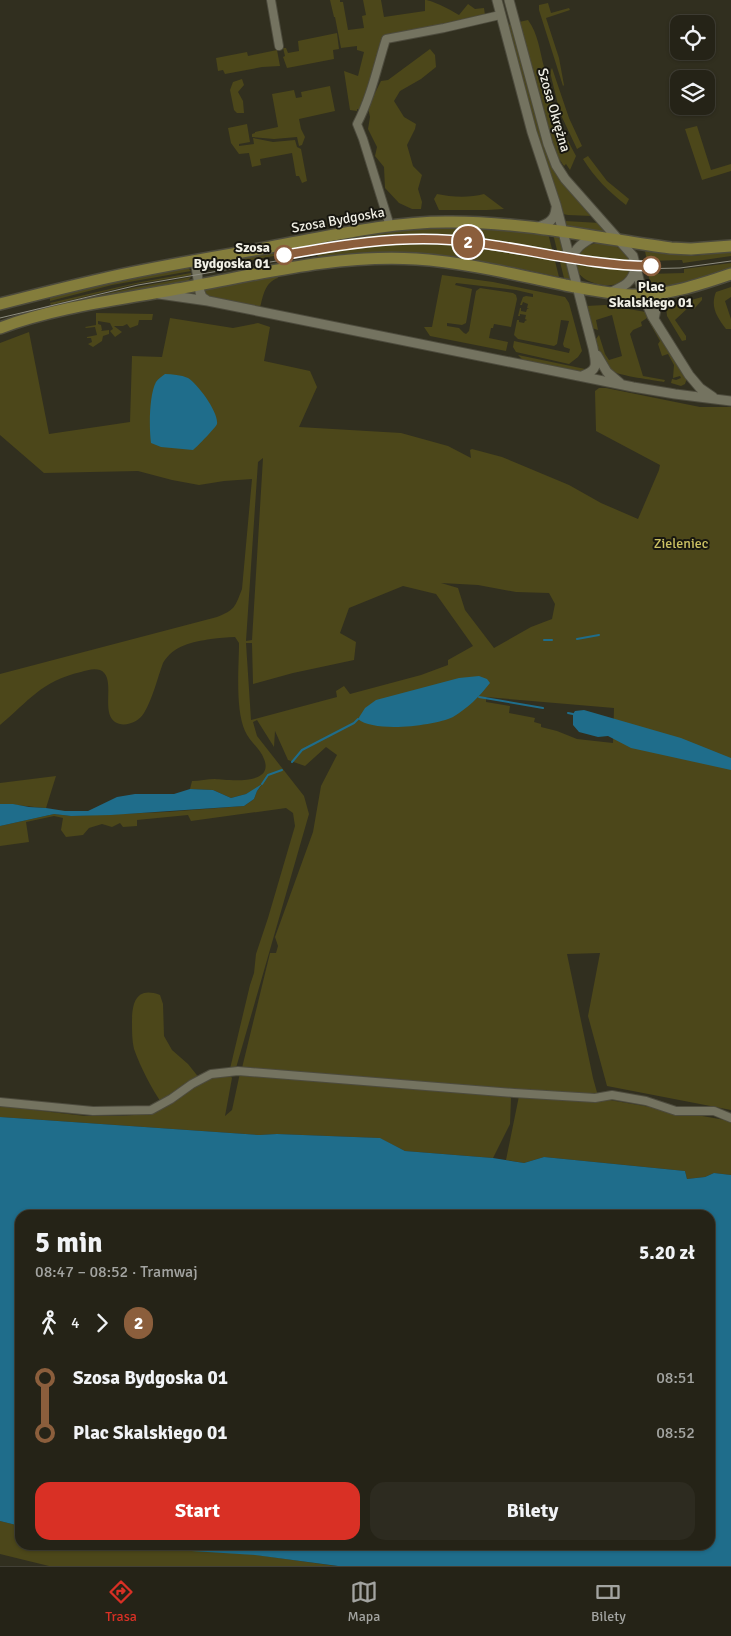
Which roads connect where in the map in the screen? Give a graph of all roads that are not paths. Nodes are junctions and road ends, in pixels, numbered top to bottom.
1 (271, 0) edge
2 (497, 0) edge
3 (509, 0) edge
4 (500, 15) junction
5 (280, 46) dead end
6 (556, 205) junction
7 (390, 226) junction
8 (537, 228) junction
9 (563, 231) junction
10 (596, 236) junction
11 (620, 240) junction
12 (731, 246) edge
13 (195, 260) junction
14 (635, 260) junction
15 (572, 266) junction
16 (731, 274) edge
17 (199, 285) junction
18 (578, 288) junction
19 (666, 292) junction
20 (154, 293) junction
21 (609, 293) junction
22 (643, 295) junction
23 (208, 301) junction
24 (0, 304) edge
25 (654, 319) junction
26 (0, 328) edge
27 (593, 348) junction
28 (689, 374) junction
29 (582, 376) junction
30 (621, 384) junction
31 (675, 394) junction
32 (718, 399) junction
33 (731, 400) edge
34 (0, 1102) edge
35 (731, 1118) edge

1 - 5 street
2 - 4 street, Szosa Okrężna
3 - 11 street, Szosa Okrężna
4 - 6 street, Szosa Okrężna
4 - 7 street
6 - 8 street
6 - 9 street, Szosa Okrężna
7 - 8 main road, Szosa Bydgoska
7 - 13 main road, Szosa Bydgoska
8 - 9 main road, Szosa Bydgoska
9 - 10 main road, Szosa Bydgoska
9 - 15 street, Szosa Okrężna
10 - 11 main road
10 - 15 street
11 - 12 main road
11 - 14 street, Szosa Okrężna
13 - 17 street
13 - 24 main road, Szosa Bydgoska
14 - 21 street
14 - 22 street, Szosa Okrężna
15 - 18 street, Szosa Okrężna
16 - 19 main road
17 - 18 main road
17 - 20 main road
17 - 23 street
18 - 21 main road
18 - 27 street, Szosa Okrężna
19 - 22 main road
19 - 25 street
20 - 23 street
20 - 26 main road
21 - 22 main road
22 - 25 street, Szosa Okrężna
23 - 29 street
25 - 28 street, Szosa Okrężna
27 - 29 street
27 - 30 street
28 - 31 street
28 - 32 street, Szosa Okrężna
29 - 30 street
30 - 31 street
31 - 32 street
32 - 33 street
34 - 35 street

